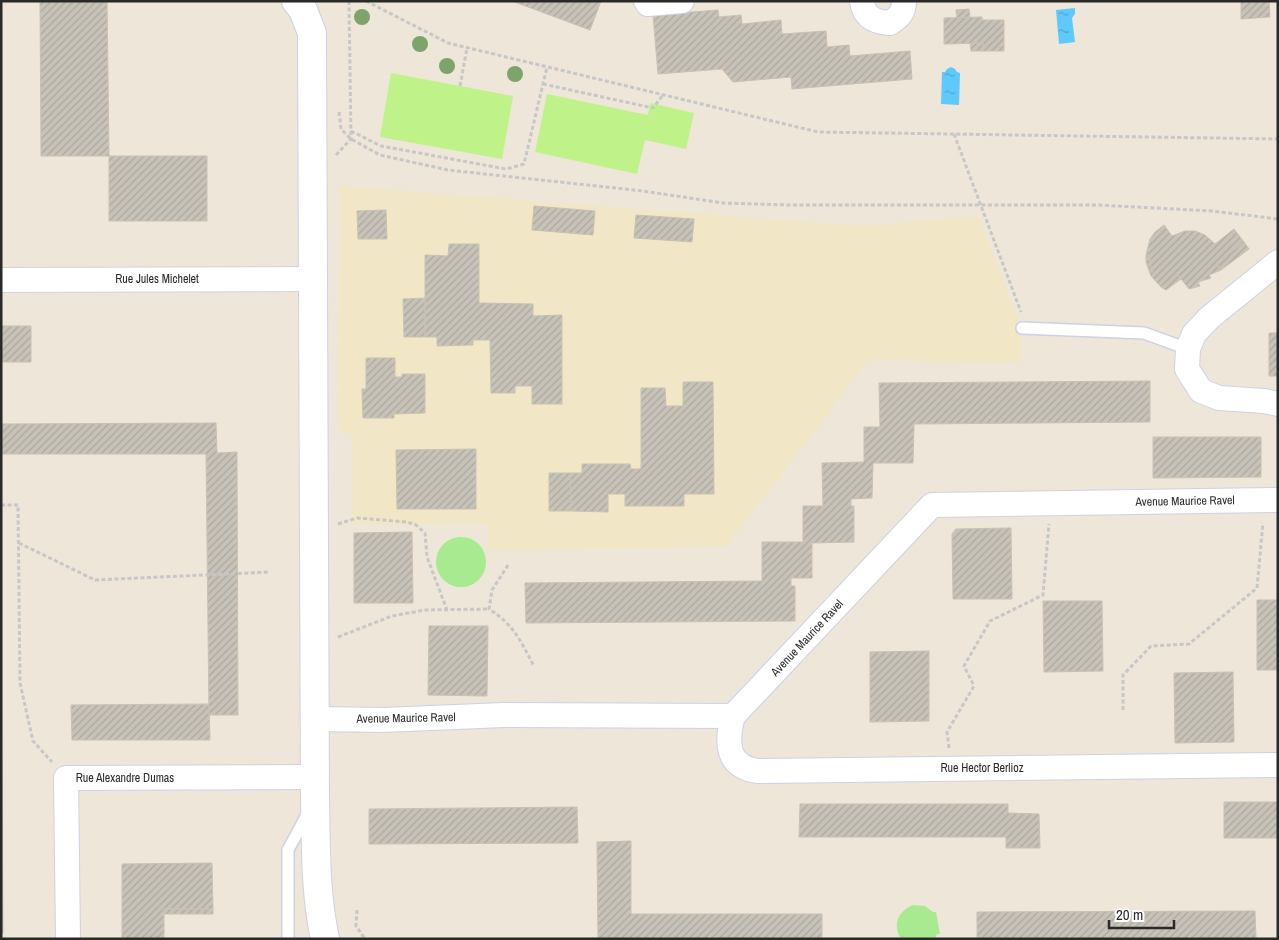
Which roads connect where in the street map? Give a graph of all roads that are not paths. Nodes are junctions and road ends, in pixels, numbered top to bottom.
1 (296, 1) edge
2 (646, 1) edge
3 (682, 1) edge
4 (862, 1) edge
5 (904, 1) edge
6 (1278, 262) edge
7 (313, 279) junction
8 (1, 280) edge
9 (1022, 328) dead end
10 (1188, 349) junction
11 (1278, 404) edge
12 (1271, 500) edge
13 (734, 716) junction
14 (314, 719) junction
15 (1278, 765) edge
16 (315, 788) junction
17 (288, 934) edge
18 (68, 939) edge
19 (325, 939) edge

1 - 7 street
2 - 3 street
4 - 5 street
6 - 10 street
7 - 8 street, Rue Jules Michelet
7 - 14 street
9 - 10 lane
10 - 11 street
12 - 13 street, Avenue Maurice Ravel
13 - 14 street, Avenue Maurice Ravel
13 - 15 street, Rue Hector Berlioz
14 - 16 street
16 - 17 lane
16 - 18 street, Rue Alexandre Dumas
16 - 19 street

